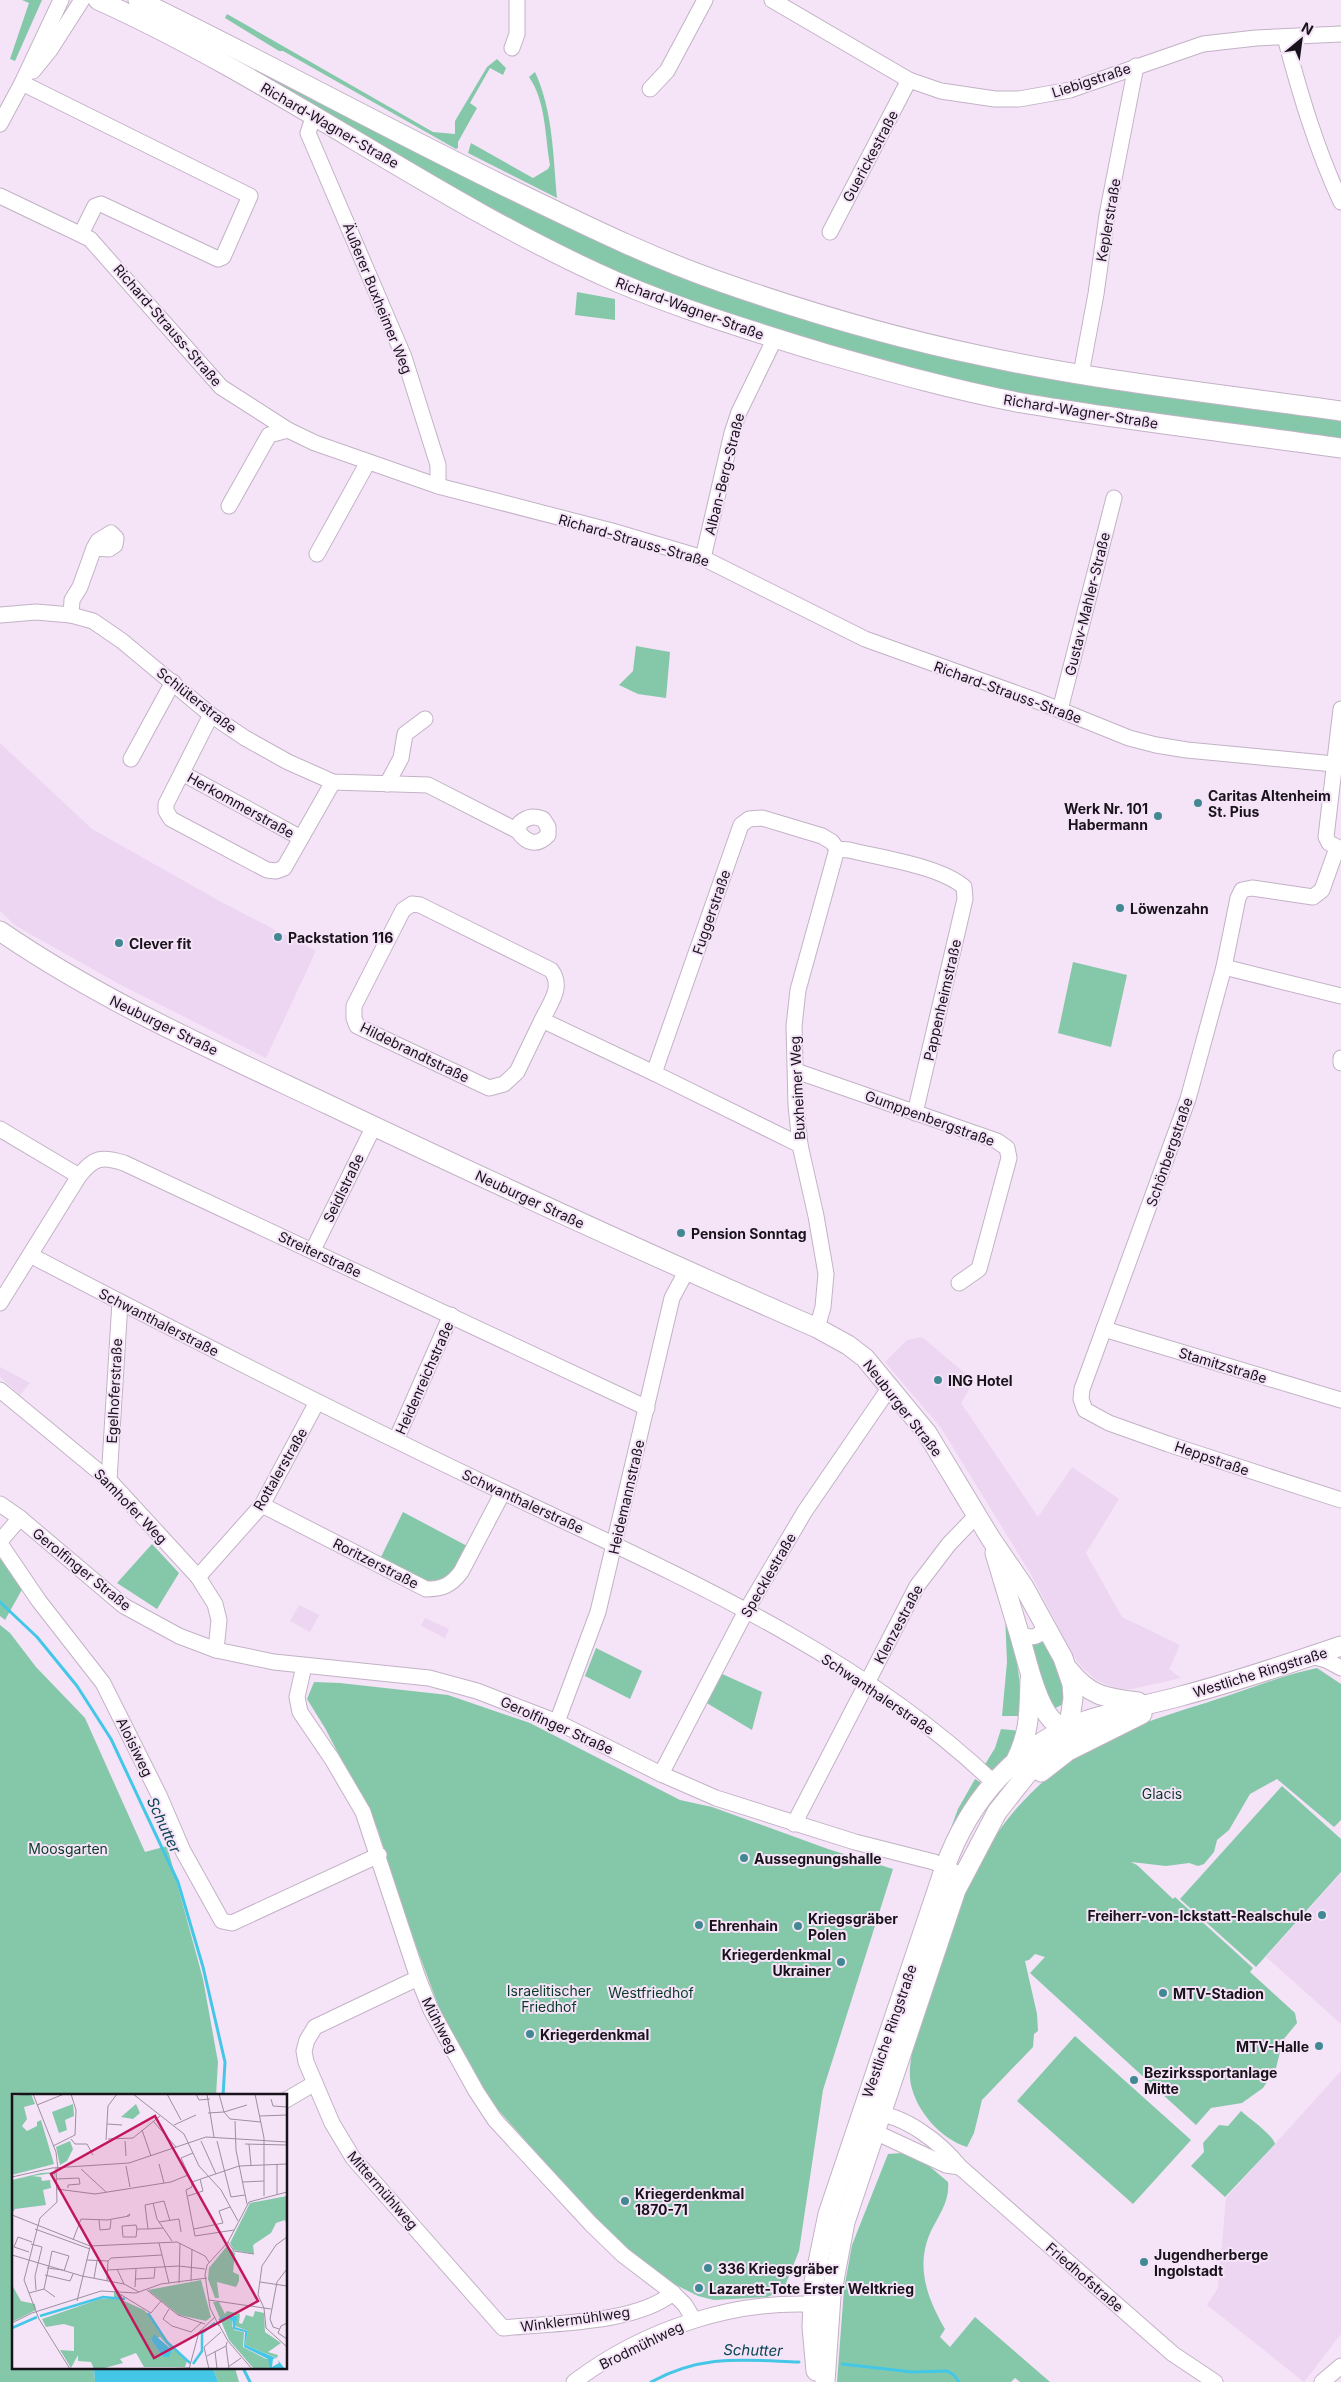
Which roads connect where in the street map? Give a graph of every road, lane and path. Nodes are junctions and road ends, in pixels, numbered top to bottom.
1 (61, 0) edge
2 (82, 0) edge
3 (98, 0) edge
4 (138, 0) edge
5 (517, 0) edge
6 (705, 0) edge
7 (772, 0) edge
8 (1341, 34) edge
9 (1285, 37) junction
10 (512, 48) dead end
11 (1136, 66) junction
12 (910, 80) junction
13 (22, 83) junction
14 (650, 89) dead end
15 (314, 115) junction
16 (0, 124) edge
17 (0, 196) edge
18 (1341, 202) edge
19 (830, 232) dead end
20 (81, 234) junction
21 (775, 338) junction
22 (1081, 374) junction
23 (1341, 411) edge
24 (288, 430) junction
25 (1341, 448) edge
26 (368, 462) junction
27 (438, 486) junction
28 (1114, 498) dead end
29 (229, 506) dead end
30 (94, 548) dead end
31 (316, 554) dead end
32 (703, 558) junction
33 (0, 615) edge
34 (70, 615) junction
35 (173, 682) junction
36 (1341, 709) edge
37 (1060, 710) junction
38 (212, 715) junction
39 (425, 719) dead end
40 (132, 759) dead end
41 (1334, 764) junction
42 (182, 773) junction
43 (333, 782) junction
44 (387, 784) junction
45 (518, 831) dead end
46 (301, 838) junction
47 (1339, 848) edge
48 (837, 849) junction
49 (964, 887) joint
50 (0, 931) edge
51 (1224, 967) junction
52 (1341, 996) edge
53 (542, 1020) junction
54 (1341, 1058) edge
55 (1341, 1062) edge
56 (796, 1071) junction
57 (654, 1073) junction
58 (915, 1113) junction
59 (374, 1126) junction
60 (0, 1130) edge
61 (800, 1145) junction
62 (79, 1176) junction
63 (313, 1250) junction
64 (30, 1254) junction
65 (687, 1270) junction
66 (959, 1284) dead end
67 (120, 1302) junction
68 (0, 1303) edge
69 (451, 1315) junction
70 (817, 1328) junction
71 (1104, 1329) junction
72 (890, 1387) junction
73 (0, 1390) edge
74 (1341, 1400) edge
75 (317, 1402) junction
76 (647, 1408) junction
77 (1085, 1410) joint
78 (396, 1440) junction
79 (109, 1480) junction
80 (503, 1492) junction
81 (1341, 1500) edge
82 (0, 1504) edge
83 (262, 1505) junction
84 (978, 1515) junction
85 (20, 1518) junction
86 (991, 1539) junction
87 (615, 1544) junction
88 (198, 1577) junction
89 (746, 1611) junction
90 (1044, 1624) junction
91 (1019, 1632) junction
92 (1341, 1646) edge
93 (216, 1650) junction
94 (1312, 1656) junction
95 (304, 1666) junction
96 (1341, 1668) edge
97 (1068, 1669) junction
98 (1030, 1674) junction
99 (866, 1683) junction
100 (1179, 1697) junction
101 (1147, 1703) junction
102 (557, 1722) junction
103 (1067, 1729) junction
104 (1101, 1734) junction
105 (1015, 1761) junction
106 (661, 1774) junction
107 (993, 1782) junction
108 (1004, 1801) junction
109 (794, 1824) junction
110 (379, 1855) junction
111 (945, 1867) junction
112 (963, 1876) junction
113 (418, 1978) junction
114 (315, 2083) junction
115 (288, 2099) edge
116 (881, 2113) junction
117 (861, 2114) junction
118 (875, 2132) junction
119 (960, 2168) junction
120 (673, 2294) junction
121 (822, 2305) junction
122 (694, 2320) junction
123 (503, 2328) joint
124 (1341, 2366) edge
125 (574, 2382) edge
126 (817, 2382) edge
127 (825, 2382) edge
128 (1215, 2382) edge
129 (1322, 2382) edge

1 - 13 street
2 - 13 street
3 - 15 main road, Richard-Wagner-Straße
4 - 22 main road, Richard-Wagner-Straße
5 - 10 street
6 - 14 street
7 - 12 street, Liebigstraße
8 - 9 street, Liebigstraße
9 - 11 street, Liebigstraße
9 - 18 street
11 - 12 street, Liebigstraße
11 - 22 street, Keplerstraße
12 - 19 street, Guerickestraße
13 - 16 street
13 - 20 street
15 - 21 main road, Richard-Wagner-Straße
15 - 27 street, Äußerer Buxheimer Weg
17 - 20 street, Richard-Strauss-Straße
20 - 24 street, Richard-Strauss-Straße
21 - 25 main road, Richard-Wagner-Straße
21 - 32 street, Alban-Berg-Straße
22 - 23 main road, Richard-Wagner-Straße
24 - 26 street, Richard-Strauss-Straße
24 - 29 street
26 - 27 street, Richard-Strauss-Straße
26 - 31 street
27 - 32 street, Richard-Strauss-Straße
28 - 37 street, Gustav-Mahler-Straße
30 - 34 street
32 - 37 street, Richard-Strauss-Straße
33 - 34 street, Schlüterstraße
34 - 35 street, Schlüterstraße
35 - 38 street, Schlüterstraße
35 - 40 street
36 - 41 street
37 - 41 street, Richard-Strauss-Straße
38 - 42 street, Herkommerstraße
38 - 43 street, Schlüterstraße
39 - 44 street
41 - 47 street
42 - 46 street, Herkommerstraße
42 - 46 street, Herkommerstraße
43 - 44 street, Schlüterstraße
43 - 46 street, Herkommerstraße
44 - 45 street, Schlüterstraße
47 - 51 street, Schönbergstraße
48 - 49 street, Fuggerstraße
48 - 56 street, Buxheimer Weg
48 - 57 street, Fuggerstraße
49 - 58 street, Pappenheimstraße
50 - 59 main road, Neuburger Straße
51 - 52 street
51 - 71 street, Schönbergstraße
53 - 53 street, Hildebrandtstraße
53 - 57 street
54 - 55 street
56 - 58 street, Gumppenbergstraße
56 - 61 street, Buxheimer Weg
57 - 61 street
58 - 66 street, Gumppenbergstraße
59 - 63 street, Seidlstraße
59 - 65 main road, Neuburger Straße
60 - 62 street
61 - 70 street, Buxheimer Weg
62 - 63 street, Streiterstraße
62 - 64 street, Streiterstraße
63 - 69 street, Streiterstraße
64 - 67 street, Schwanthalerstraße
64 - 68 street, Streiterstraße
65 - 70 main road, Neuburger Straße
65 - 76 street, Heidemannstraße
67 - 75 street, Schwanthalerstraße
67 - 79 street, Egelhoferstraße
69 - 76 street, Streiterstraße
69 - 78 street, Heidenreichstraße
70 - 72 main road, Neuburger Straße
71 - 74 street, Stamitzstraße
71 - 77 street, Schönbergstraße
72 - 84 main road, Neuburger Straße
72 - 89 street, Specklestraße
73 - 79 street, Samhofer Weg
75 - 78 street, Schwanthalerstraße
75 - 83 street, Rottalerstraße
76 - 87 street, Heidemannstraße
77 - 81 street, Heppstraße
78 - 80 street, Schwanthalerstraße
79 - 88 street, Samhofer Weg
80 - 83 street, Roritzerstraße
80 - 87 street, Schwanthalerstraße
82 - 85 street, Gerolfinger Straße
83 - 88 street, Rottalerstraße
84 - 86 main road, Neuburger Straße
84 - 99 street, Klenzestraße
85 - 93 street, Gerolfinger Straße
85 - 110 street, Aloisiweg
86 - 90 main road, Neuburger Straße
86 - 91 main road, Neuburger Straße
87 - 89 street, Schwanthalerstraße
87 - 102 street, Heidemannstraße
88 - 93 street, Samhofer Weg
89 - 99 street, Schwanthalerstraße
89 - 106 street, Specklestraße
90 - 91 street
90 - 97 main road, Neuburger Straße
91 - 98 main road, Neuburger Straße
92 - 94 main road, Westliche Ringstraße
93 - 95 street, Gerolfinger Straße
94 - 96 street
94 - 100 main road, Westliche Ringstraße
95 - 102 street, Gerolfinger Straße
95 - 110 street, Mühlweg
97 - 101 main road, Neuburger Straße
97 - 103 main road, Neuburger Straße
98 - 103 main road, Neuburger Straße
98 - 105 main road, Neuburger Straße
99 - 107 street, Schwanthalerstraße
99 - 109 street, Klenzestraße
100 - 101 main road, Westliche Ringstraße
100 - 104 main road, Westliche Ringstraße
101 - 103 main road, Westliche Ringstraße
102 - 106 street, Gerolfinger Straße
103 - 104 main road, Neuburger Straße
103 - 105 main road, Westliche Ringstraße
103 - 108 main road, Westliche Ringstraße
104 - 108 main road, Westliche Ringstraße
105 - 107 main road, Westliche Ringstraße
106 - 109 street, Gerolfinger Straße
107 - 111 main road, Westliche Ringstraße
108 - 112 main road, Westliche Ringstraße
109 - 111 street, Gerolfinger Straße
110 - 113 street, Mühlweg
111 - 112 street, Gerolfinger Straße
111 - 117 main road, Westliche Ringstraße
112 - 116 main road, Westliche Ringstraße
113 - 114 street, Mittermühlweg
113 - 120 street, Mühlweg
114 - 115 street
114 - 123 street, Mittermühlweg
116 - 117 street, Friedhofstraße
116 - 118 main road, Westliche Ringstraße
116 - 119 street, Friedhofstraße
117 - 118 street, Friedhofstraße
117 - 121 main road, Westliche Ringstraße
118 - 119 street, Friedhofstraße
118 - 121 main road, Westliche Ringstraße
119 - 128 street, Friedhofstraße
120 - 122 street, Mühlweg
120 - 123 street, Winklermühlweg
121 - 122 street, Brodmühlweg
121 - 126 main road, Westliche Ringstraße
121 - 127 main road, Westliche Ringstraße
122 - 125 street, Brodmühlweg
124 - 129 street

